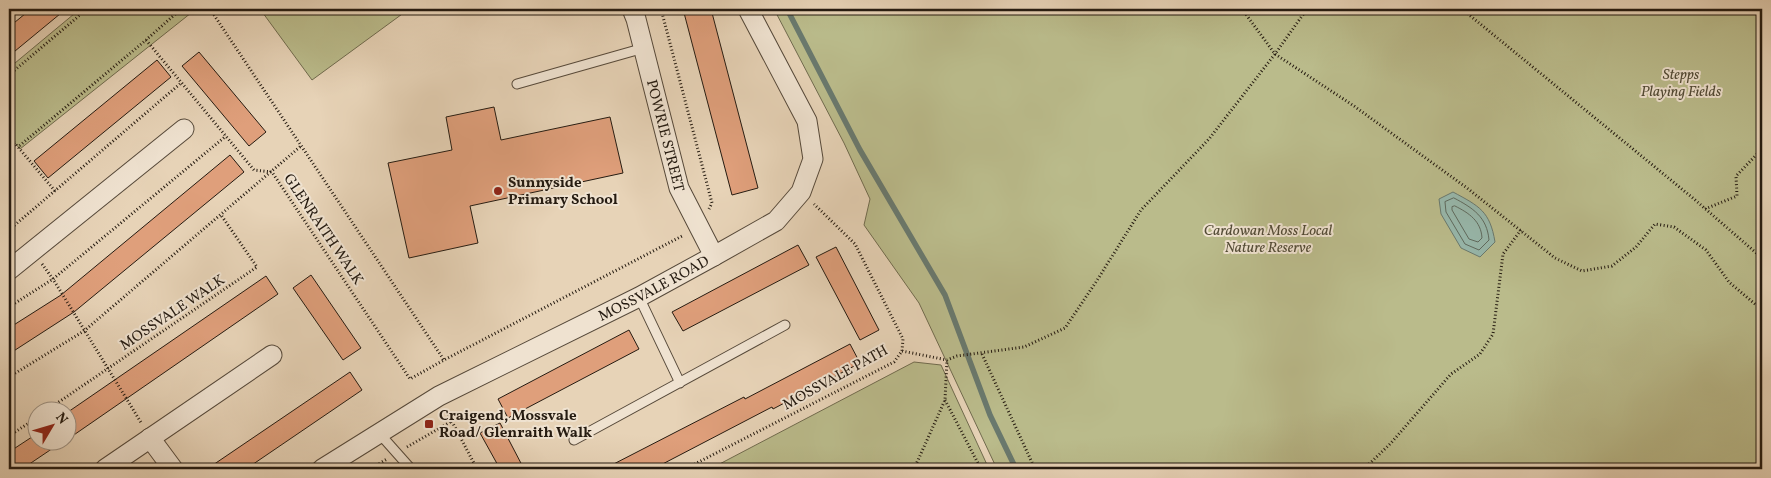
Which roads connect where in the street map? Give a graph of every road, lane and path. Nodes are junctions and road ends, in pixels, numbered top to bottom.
1 (87, 9) edge
2 (181, 9) edge
3 (210, 9) edge
4 (632, 9) edge
5 (662, 9) edge
6 (748, 9) edge
7 (1242, 9) edge
8 (1307, 9) edge
9 (1462, 9) edge
10 (146, 40) junction
11 (644, 48) junction
12 (1275, 54) junction
13 (9, 75) edge
14 (182, 83) junction
15 (517, 84) dead end
16 (184, 129) dead end
17 (9, 136) edge
18 (226, 136) junction
19 (301, 146) junction
20 (18, 147) junction
21 (1762, 149) edge
22 (272, 172) junction
23 (55, 191) junction
24 (801, 192) junction
25 (1705, 208) junction
26 (221, 215) junction
27 (700, 227) junction
28 (9, 230) edge
29 (1520, 230) junction
30 (32, 252) junction
31 (714, 256) junction
32 (1762, 258) edge
33 (10, 267) edge
34 (54, 279) junction
35 (639, 297) junction
36 (9, 307) edge
37 (1762, 310) edge
38 (785, 325) dead end
39 (84, 331) junction
40 (902, 351) junction
41 (982, 354) junction
42 (272, 355) dead end
43 (444, 360) junction
44 (947, 360) junction
45 (109, 368) junction
46 (9, 377) edge
47 (680, 382) junction
48 (439, 396) junction
49 (62, 400) edge
50 (945, 400) junction
51 (452, 421) junction
52 (28, 424) edge
53 (380, 433) junction
54 (9, 436) edge
55 (150, 438) junction
56 (574, 440) dead end
57 (397, 453) junction
58 (104, 469) edge
59 (173, 469) edge
60 (322, 469) edge
61 (370, 469) edge
62 (411, 469) edge
63 (477, 469) edge
64 (685, 469) edge
65 (914, 469) edge
66 (981, 469) edge
67 (1035, 469) edge
68 (1364, 469) edge

1 - 13 path
2 - 10 path
3 - 19 path, GLENRAITH WALK
4 - 11 street, POWRIE STREET
5 - 27 path
6 - 24 street, MOSSVALE ROAD
7 - 12 path
8 - 12 path
9 - 25 path
10 - 14 path, GLENRAITH WALK
10 - 20 path
11 - 15 lane
11 - 27 street, POWRIE STREET
12 - 29 path
12 - 41 path
14 - 18 path, GLENRAITH WALK
14 - 23 path
16 - 30 street
17 - 20 path
18 - 22 path, GLENRAITH WALK
18 - 34 path
19 - 22 path
19 - 43 path, GLENRAITH WALK
20 - 23 path
21 - 25 path
22 - 26 path
22 - 43 path, GLENRAITH WALK
23 - 28 path
24 - 31 street, MOSSVALE ROAD
24 - 40 path, MOSSVALE PATH
25 - 32 path
26 - 39 path
26 - 45 path, MOSSVALE WALK
27 - 31 street, POWRIE STREET
27 - 43 path
29 - 37 path
29 - 68 path
30 - 33 street
30 - 34 path
31 - 35 street, MOSSVALE ROAD
34 - 36 path
34 - 39 path
35 - 47 lane
35 - 48 street, MOSSVALE ROAD
38 - 47 lane
39 - 45 path
39 - 46 path
40 - 44 path
40 - 64 path, MOSSVALE PATH
41 - 44 path
41 - 67 path
42 - 55 street
44 - 50 path
45 - 49 path, MOSSVALE WALK
45 - 55 path
47 - 56 lane
48 - 51 path
48 - 53 street, MOSSVALE ROAD
50 - 65 path
50 - 66 path
51 - 57 path
51 - 63 path
52 - 54 path
53 - 57 lane
53 - 60 street, MOSSVALE ROAD
55 - 58 street
55 - 59 street
57 - 61 path
57 - 62 lane

